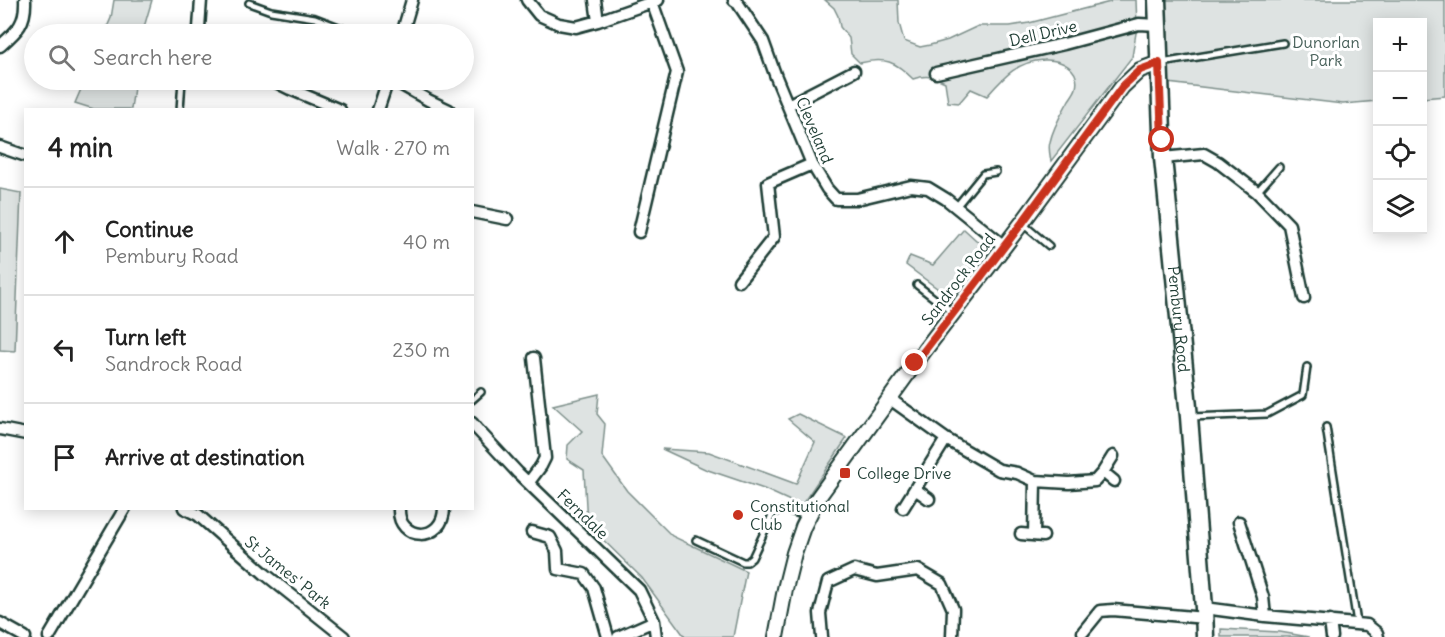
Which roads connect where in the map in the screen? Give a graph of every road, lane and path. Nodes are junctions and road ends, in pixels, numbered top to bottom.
1 (26, 0) edge
2 (201, 0) edge
3 (412, 0) edge
4 (527, 0) edge
5 (595, 0) edge
6 (1157, 0) edge
7 (655, 1) edge
8 (736, 1) edge
9 (249, 3) dead end
10 (598, 21) junction
11 (199, 24) edge
12 (331, 24) edge
13 (405, 24) edge
14 (1158, 26) junction
15 (1283, 43) dead end
16 (0, 46) edge
17 (1159, 63) junction
18 (854, 71) dead end
19 (936, 73) dead end
20 (181, 90) edge
21 (292, 90) edge
22 (385, 90) edge
23 (410, 90) edge
24 (788, 105) junction
25 (180, 108) edge
26 (335, 108) edge
27 (379, 108) edge
28 (445, 108) edge
29 (0, 147) edge
30 (24, 155) edge
31 (1163, 158) junction
32 (812, 164) junction
33 (1279, 167) dead end
34 (996, 172) dead end
35 (1257, 192) junction
36 (956, 207) junction
37 (474, 212) edge
38 (507, 219) dead end
39 (1022, 223) junction
40 (639, 232) dead end
41 (1004, 246) junction
42 (1049, 246) dead end
43 (739, 281) dead end
44 (917, 285) dead end
45 (1304, 298) dead end
46 (953, 313) junction
47 (534, 358) dead end
48 (1307, 367) dead end
49 (481, 392) dead end
50 (474, 398) edge
51 (890, 399) junction
52 (1189, 417) junction
53 (474, 425) edge
54 (1326, 427) dead end
55 (0, 429) edge
56 (24, 434) edge
57 (946, 440) junction
58 (1113, 456) dead end
59 (1103, 472) junction
60 (1035, 481) junction
61 (1114, 481) dead end
62 (529, 482) junction
63 (915, 489) junction
64 (929, 499) dead end
65 (903, 508) dead end
66 (123, 510) edge
67 (188, 510) edge
68 (396, 510) edge
69 (444, 510) edge
70 (808, 517) junction
71 (1239, 522) dead end
72 (532, 532) dead end
73 (1021, 534) dead end
74 (696, 540) dead end
75 (1204, 613) junction
76 (1265, 616) junction
77 (654, 621) junction
78 (1330, 621) junction
79 (0, 623) edge
80 (1357, 623) junction
81 (1083, 632) dead end
82 (25, 637) edge
83 (49, 637) edge
84 (344, 637) edge
85 (608, 637) edge
86 (618, 637) edge
87 (656, 637) edge
88 (776, 637) edge
89 (822, 637) edge
90 (952, 637) edge
91 (1205, 637) edge
92 (1332, 637) edge
93 (1378, 637) edge

1 - 16 street
2 - 11 street
3 - 13 street
4 - 10 street
5 - 10 street
6 - 14 main road, Pembury Road
7 - 10 street
7 - 40 street
8 - 24 street, Cleveland
9 - 12 lane
14 - 17 main road, Pembury Road
14 - 19 street, Dell Drive
15 - 17 lane
17 - 31 main road, Pembury Road
17 - 39 street, Sandrock Road
18 - 24 street
20 - 25 lane
21 - 26 street
22 - 27 street
23 - 28 street
24 - 32 street, Cleveland
29 - 30 street
31 - 35 street
31 - 52 main road, Pembury Road
32 - 36 street, Cleveland
32 - 43 street
33 - 35 lane
34 - 36 lane
35 - 45 street
36 - 41 street, Cleveland
37 - 38 street
39 - 41 street, Sandrock Road
39 - 42 lane
41 - 46 street, Sandrock Road
44 - 46 lane
46 - 51 street, Sandrock Road
47 - 62 street
48 - 52 lane
49 - 50 lane
51 - 57 street
51 - 70 street, Sandrock Road
52 - 75 main road, Pembury Road
53 - 62 street, Ferndale
54 - 80 lane
55 - 56 street
57 - 60 street
57 - 63 street
58 - 59 street
59 - 60 street
59 - 61 street
60 - 73 street
62 - 77 street, Ferndale
63 - 64 street
63 - 65 street
66 - 83 street
67 - 84 street, St James' Park
68 - 69 street
70 - 74 lane
70 - 88 street, Sandrock Road
71 - 76 street
72 - 85 street
75 - 76 street
75 - 81 street
75 - 91 main road, Pembury Road
76 - 78 street
77 - 86 street
77 - 87 street, Ferndale
78 - 80 street
78 - 92 street
79 - 82 street
80 - 93 street
89 - 90 street

